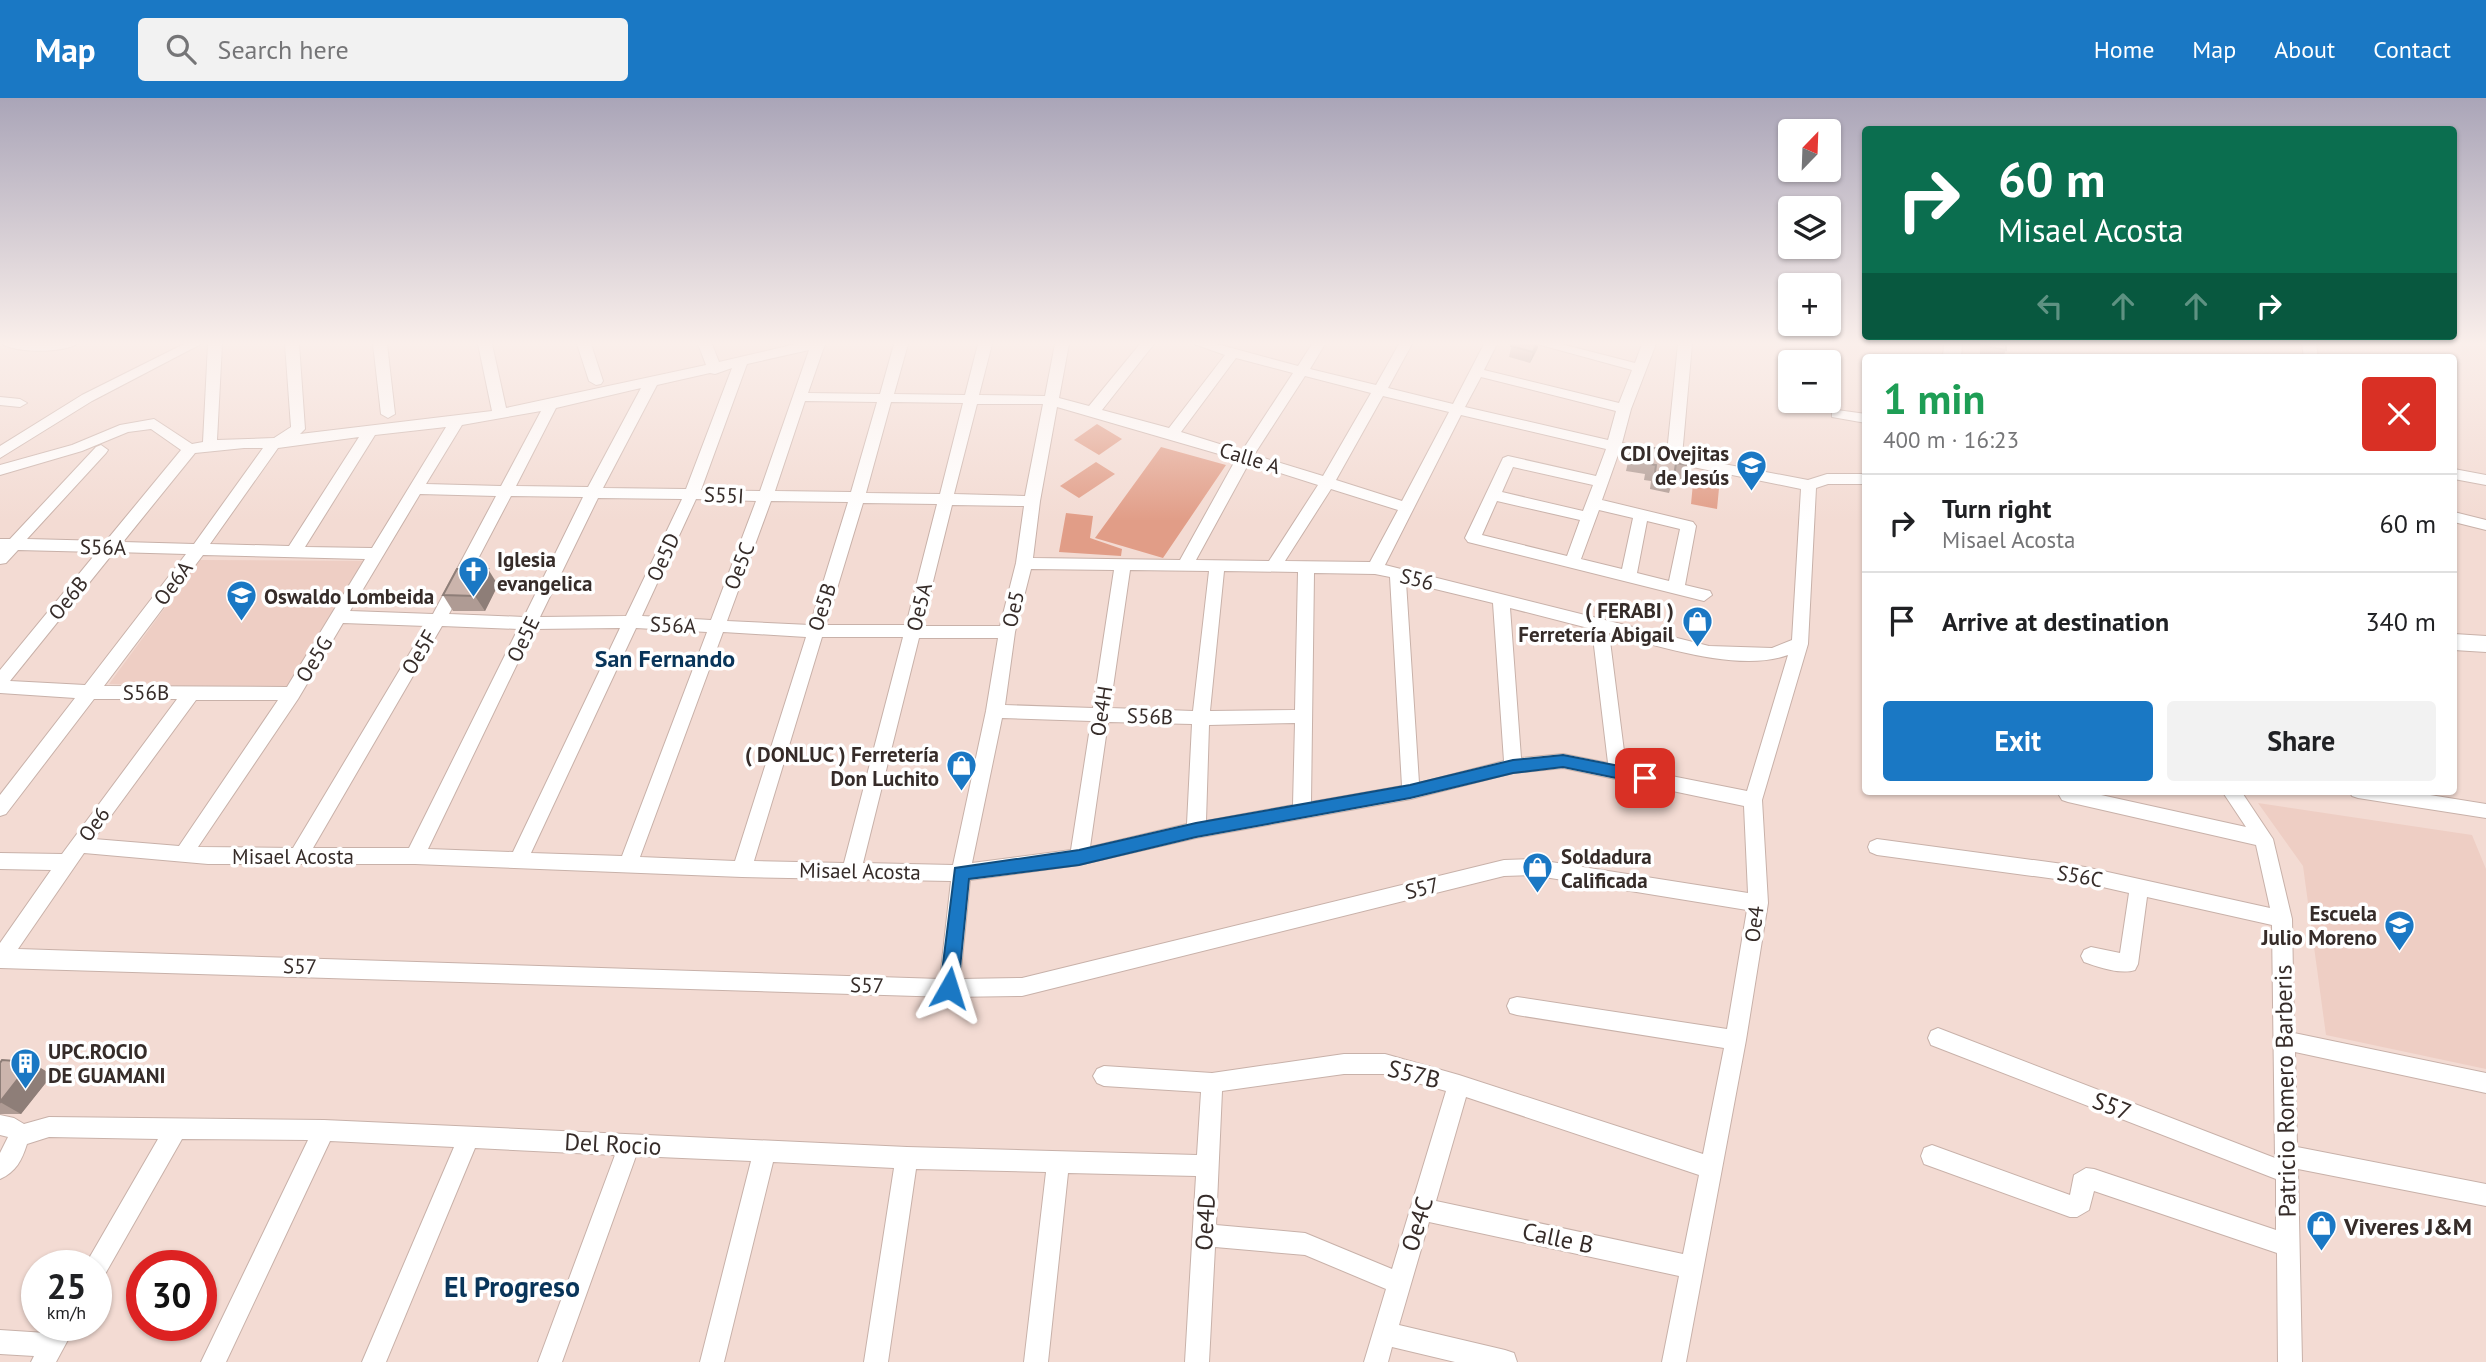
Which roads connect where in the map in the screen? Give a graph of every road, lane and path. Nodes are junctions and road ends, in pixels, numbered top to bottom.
1 (79, 403) edge
2 (212, 403) edge
3 (296, 403) edge
4 (387, 403) edge
5 (498, 403) edge
6 (561, 403) edge
7 (642, 403) edge
8 (725, 403) edge
9 (798, 403) edge
10 (883, 403) edge
11 (969, 403) edge
12 (1049, 403) edge
13 (1062, 403) edge
14 (1100, 403) edge
15 (1195, 403) edge
16 (1281, 403) edge
17 (1371, 403) edge
18 (1427, 403) edge
19 (1461, 403) edge
20 (1600, 403) edge
21 (1626, 403) edge
22 (1679, 403) edge
23 (551, 405) junction
24 (1624, 409) junction
25 (1093, 411) junction
26 (1457, 411) junction
27 (388, 414) dead end
28 (500, 414) junction
29 (1837, 414) dead end
30 (1862, 418) edge
31 (457, 421) junction
32 (370, 431) junction
33 (1172, 434) junction
34 (210, 444) junction
35 (273, 445) junction
36 (1612, 447) junction
37 (191, 449) junction
38 (101, 450) dead end
39 (0, 453) edge
40 (1245, 457) junction
41 (1674, 460) junction
42 (0, 470) edge
43 (2457, 475) edge
44 (1862, 479) edge
45 (2486, 480) edge
46 (1328, 481) junction
47 (1601, 482) junction
48 (1809, 485) junction
49 (416, 489) junction
50 (505, 491) junction
51 (593, 492) junction
52 (692, 493) junction
53 (1494, 495) junction
54 (765, 496) junction
55 (857, 498) junction
56 (945, 500) junction
57 (1032, 501) junction
58 (1406, 507) junction
59 (1590, 510) junction
60 (1641, 514) junction
61 (2457, 518) edge
62 (2486, 525) edge
63 (6, 545) edge
64 (110, 547) junction
65 (198, 550) junction
66 (293, 553) junction
67 (374, 554) junction
68 (0, 559) edge
69 (1024, 563) junction
70 (1572, 563) junction
71 (1123, 565) junction
72 (1184, 567) junction
73 (1217, 567) junction
74 (1273, 568) junction
75 (1375, 568) junction
76 (1306, 569) junction
77 (1398, 574) junction
78 (1628, 578) junction
79 (1676, 588) junction
80 (1704, 596) dead end
81 (1501, 600) junction
82 (340, 617) junction
83 (437, 621) junction
84 (633, 622) junction
85 (531, 623) junction
86 (1600, 625) junction
87 (715, 627) junction
88 (914, 629) junction
89 (815, 631) junction
90 (1007, 632) junction
91 (2457, 642) edge
92 (1800, 643) junction
93 (2486, 644) edge
94 (0, 685) edge
95 (91, 692) junction
96 (192, 692) junction
97 (292, 694) junction
98 (995, 711) junction
99 (1100, 715) junction
100 (1306, 716) junction
101 (1202, 718) junction
102 (1513, 766) junction
103 (1618, 772) junction
104 (1410, 792) junction
105 (2234, 795) edge
106 (2384, 795) edge
107 (2068, 796) dead end
108 (1753, 800) junction
109 (0, 809) edge
110 (1302, 810) junction
111 (2486, 811) edge
112 (1196, 830) junction
113 (2264, 839) junction
114 (1877, 847) dead end
115 (73, 854) junction
116 (183, 855) junction
117 (415, 856) junction
118 (298, 857) junction
119 (1079, 858) junction
120 (519, 859) junction
121 (0, 861) edge
122 (628, 865) junction
123 (742, 869) junction
124 (852, 870) junction
125 (961, 873) junction
126 (2139, 887) junction
127 (1758, 904) junction
128 (2282, 919) junction
129 (2091, 956) dead end
130 (1, 957) edge
131 (949, 988) junction
132 (1517, 1006) dead end
133 (1938, 1038) dead end
134 (1736, 1040) junction
135 (2284, 1040) junction
136 (1104, 1076) dead end
137 (1212, 1083) junction
138 (2486, 1083) edge
139 (1458, 1085) junction
140 (176, 1128) junction
141 (9, 1130) edge
142 (324, 1130) junction
143 (469, 1136) junction
144 (629, 1145) junction
145 (765, 1151) junction
146 (1932, 1156) dead end
147 (907, 1158) junction
148 (1058, 1163) junction
149 (2286, 1165) junction
150 (1209, 1166) junction
151 (0, 1168) edge
152 (1712, 1168) junction
153 (2486, 1195) edge
154 (1422, 1209) junction
155 (1205, 1235) junction
156 (2288, 1245) junction
157 (106, 1250) edge
158 (1694, 1268) junction
159 (1399, 1283) junction
160 (1384, 1334) junction
161 (0, 1342) edge
162 (53, 1344) edge
163 (213, 1362) edge
164 (374, 1362) edge
165 (550, 1362) edge
166 (712, 1362) edge
167 (876, 1362) edge
168 (1036, 1362) edge
169 (1198, 1362) edge
170 (1376, 1362) edge
171 (1505, 1362) edge
172 (1674, 1362) edge
173 (2290, 1362) edge

1 - 39 street
2 - 34 street
3 - 35 street, Oe6A
4 - 27 street
5 - 28 street
6 - 23 street
7 - 51 street, Oe5E
8 - 52 street, Oe5D
9 - 54 street, Oe5C
10 - 55 street, Oe5B
11 - 56 street, Oe5A
12 - 57 street, Oe5
13 - 25 street, Calle A
14 - 25 street
15 - 33 street
16 - 40 street
17 - 46 street
18 - 26 street
19 - 26 street
20 - 24 street
21 - 24 street
22 - 41 street
23 - 28 street
23 - 50 street, Oe5F
24 - 36 street
25 - 33 street, Calle A
26 - 36 street
26 - 58 street
28 - 31 street
29 - 30 street
31 - 32 street
31 - 49 street, Oe5G
32 - 35 street
32 - 66 street
33 - 40 street, Calle A
34 - 35 street
34 - 37 street
35 - 65 street, Oe6A
36 - 41 street
36 - 47 street
37 - 42 street
37 - 64 street, Oe6B
38 - 63 street
40 - 46 street, Calle A
40 - 72 street
41 - 48 street
43 - 45 street
44 - 48 street
46 - 58 street, Calle A
46 - 74 street
47 - 53 street
47 - 59 street
48 - 92 street, Oe4
49 - 50 street, S55I
49 - 67 street, Oe5G
50 - 51 street, S55I
50 - 83 street, Oe5F
51 - 52 street, S55I
51 - 85 street, Oe5E
52 - 54 street, S55I
52 - 84 street, Oe5D
53 - 59 street
53 - 70 street
54 - 55 street, S55I
54 - 87 street, Oe5C
55 - 56 street, S55I
55 - 89 street, Oe5B
56 - 57 street, S55I
56 - 88 street, Oe5A
57 - 69 street, Oe5
58 - 75 street
59 - 60 street
59 - 70 street
60 - 78 street
60 - 79 street
61 - 62 street
63 - 64 street, S56A
63 - 68 street
64 - 65 street, S56A
64 - 94 street, Oe6B
65 - 66 street, S56A
65 - 95 street, Oe6A
66 - 67 street, S56A
67 - 82 street, Oe5G
69 - 71 street, S56
69 - 90 street, Oe5
70 - 78 street
71 - 72 street, S56
71 - 99 street, Oe4H
72 - 73 street, S56
73 - 74 street, S56
73 - 101 street
74 - 76 street, S56
75 - 76 street, S56
75 - 77 street, S56
76 - 100 street
77 - 81 street, S56
77 - 104 street
78 - 79 street
79 - 80 street
81 - 86 street, S56
81 - 102 street
82 - 83 street, S56A
82 - 97 street, Oe5G
83 - 85 street, S56A
83 - 118 street, Oe5F
84 - 85 street, S56A
84 - 87 street, S56A
84 - 120 street, Oe5D
85 - 117 street, Oe5E
86 - 92 street, S56
86 - 103 street
87 - 89 street, S56A
87 - 122 street, Oe5C
88 - 89 street, S56A
88 - 90 street, S56A
88 - 124 street, Oe5A
89 - 123 street, Oe5B
90 - 98 street, Oe5
91 - 93 main road
92 - 108 street, Oe4
94 - 95 street, S56B
95 - 96 street, S56B
95 - 109 street, Oe6A
96 - 97 street, S56B
96 - 115 street, Oe6
97 - 116 street, Oe5G
98 - 99 street, S56B
98 - 125 street, Oe5
99 - 101 street, S56B
99 - 119 street, Oe4H
100 - 101 street, S56B
100 - 110 street
101 - 112 street
102 - 103 street, Misael Acosta
102 - 104 street, Misael Acosta
103 - 108 street, Misael Acosta
104 - 110 street, Misael Acosta
105 - 113 street, Patricio Romero Barberis
106 - 111 street
107 - 113 street
108 - 127 street, Oe4
110 - 112 street, Misael Acosta
112 - 119 street, Misael Acosta
113 - 128 street, Patricio Romero Barberis
114 - 126 street, S56C
115 - 116 street, Misael Acosta
115 - 121 street
115 - 130 street, Oe6
116 - 118 street, Misael Acosta
117 - 118 street, Misael Acosta
117 - 120 street, Misael Acosta
119 - 125 street, Misael Acosta
120 - 122 street, Misael Acosta
122 - 123 street, Misael Acosta
123 - 124 street, Misael Acosta
124 - 125 street, Misael Acosta
125 - 131 street, Oe5
126 - 128 street, S56C
126 - 129 street
127 - 131 street, S57
127 - 134 street, Oe4
128 - 135 street, Patricio Romero Barberis
130 - 131 street, S57
132 - 134 street
133 - 149 street, S57
134 - 152 street, Oe4
135 - 138 street
135 - 149 street, Patricio Romero Barberis
136 - 137 street, S57B
137 - 139 street, S57B
137 - 150 street, Oe4D
139 - 152 street, S57B
139 - 154 street, Oe4C
140 - 141 street, Del Rocio
140 - 142 street, Del Rocio
140 - 157 street
141 - 151 street
142 - 143 street, Del Rocio
142 - 163 street
143 - 144 street, Del Rocio
143 - 164 street
144 - 145 street, Del Rocio
144 - 165 street
145 - 147 street, Del Rocio
145 - 166 street
146 - 156 street
147 - 148 street, Del Rocio
147 - 167 street
148 - 150 street, Del Rocio
148 - 168 street
149 - 153 street, S57
149 - 156 street, Patricio Romero Barberis
150 - 155 street, Oe4D
152 - 158 street, Oe4
154 - 158 street, Calle B
154 - 159 street, Oe4C
155 - 159 street
155 - 169 street, Oe4D
156 - 173 street, Patricio Romero Barberis
158 - 172 street, Oe4
159 - 160 street, Oe4C
160 - 170 street, Oe4C
160 - 171 street
161 - 162 street

